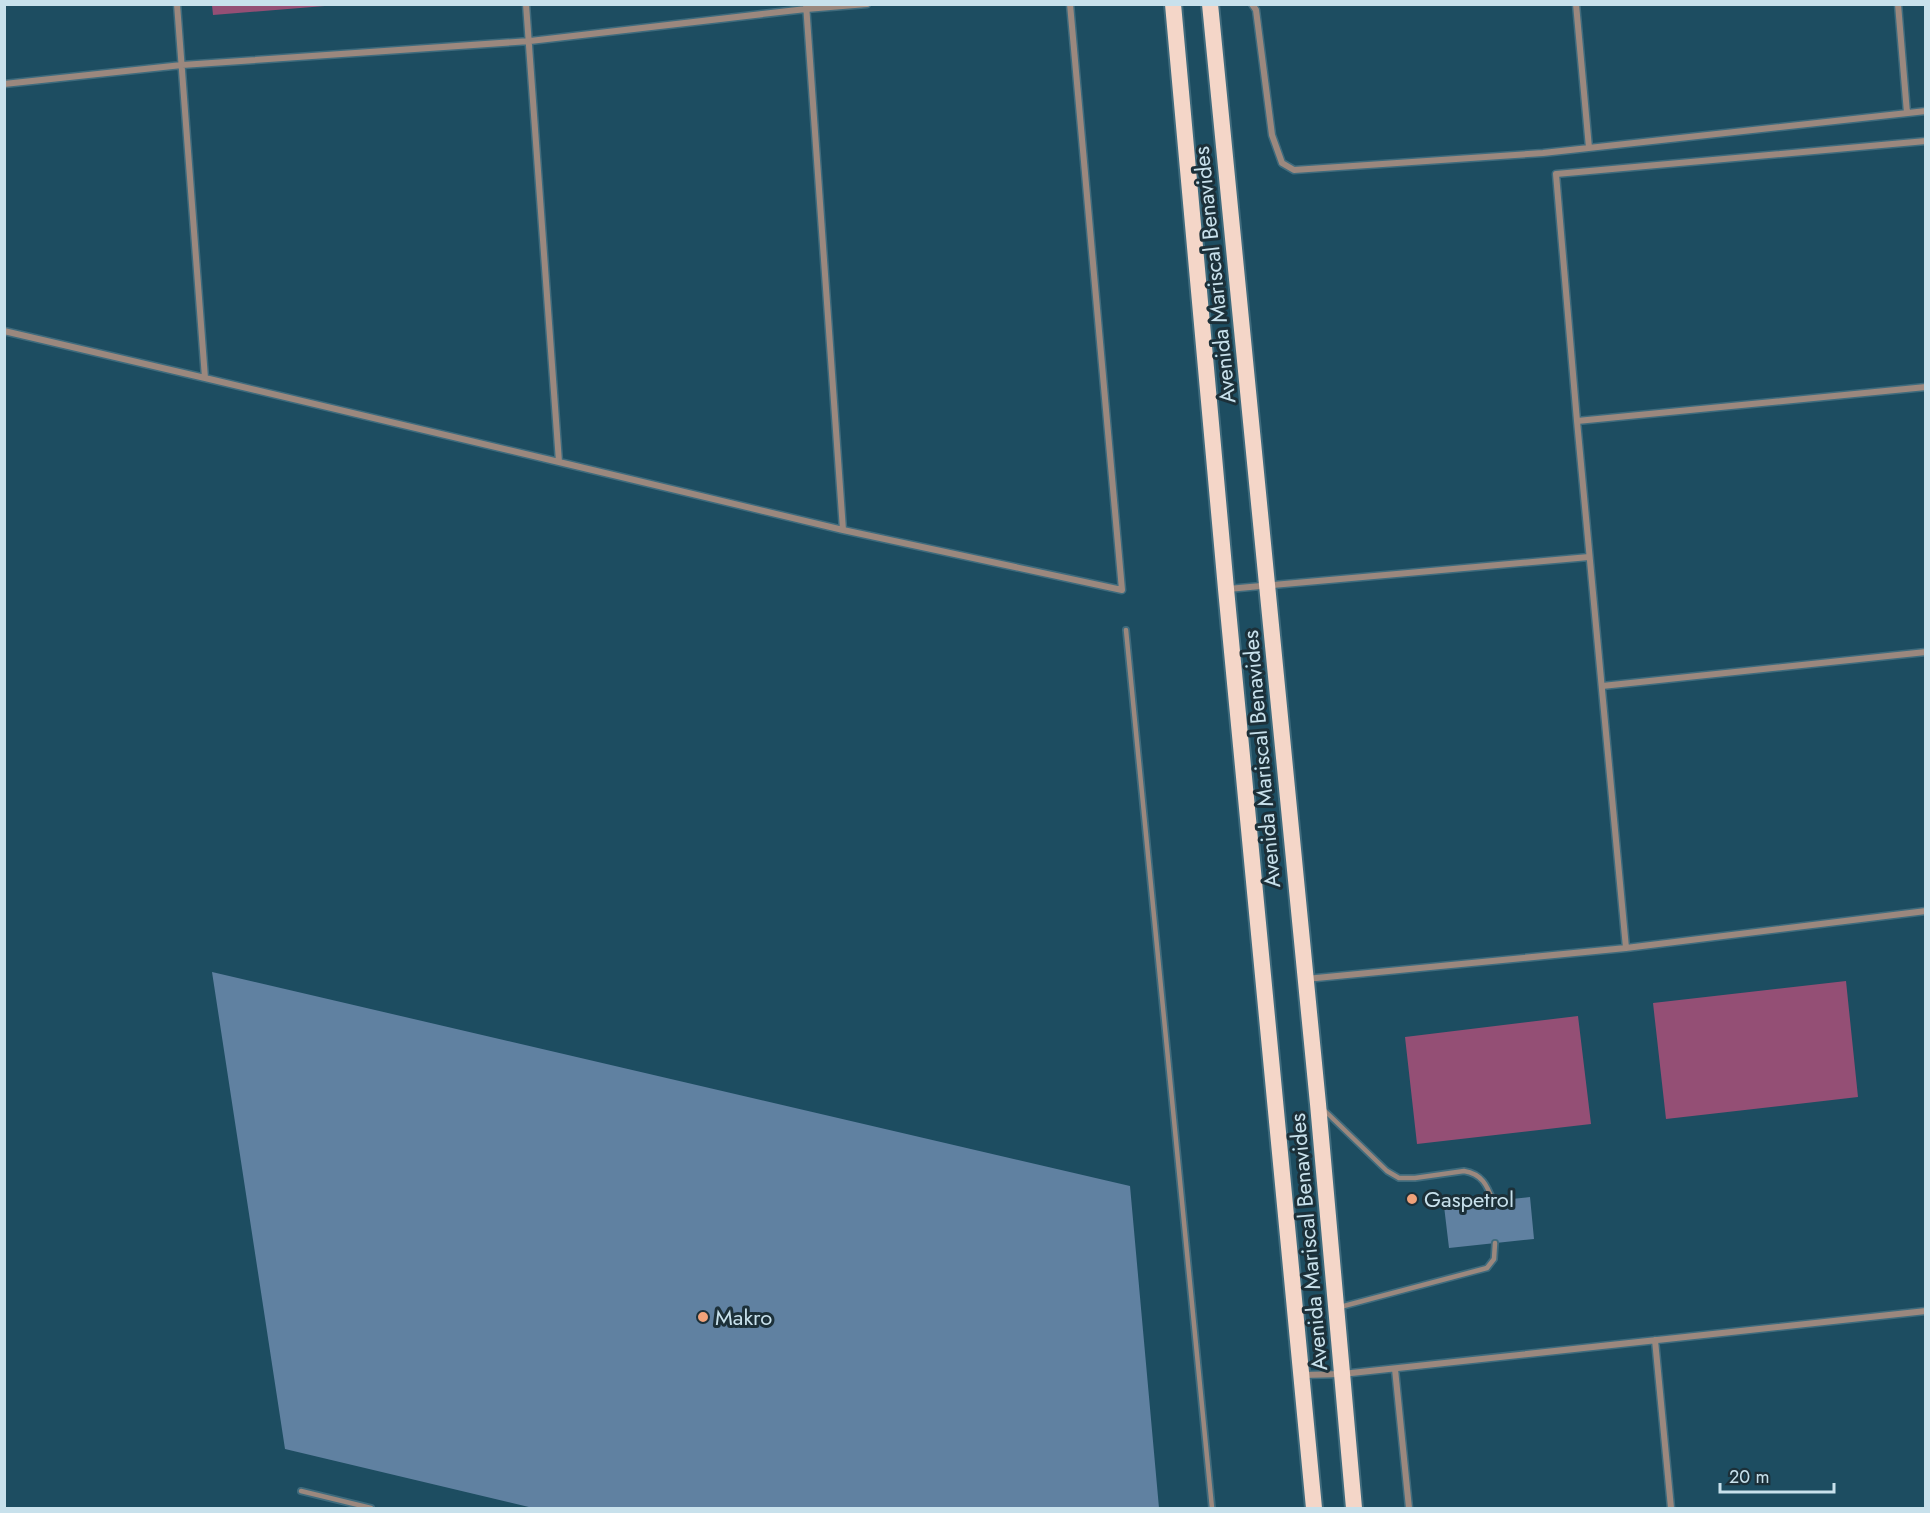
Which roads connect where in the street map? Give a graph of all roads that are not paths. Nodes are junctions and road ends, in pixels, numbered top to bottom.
1 (177, 4) edge
2 (526, 4) edge
3 (867, 4) edge
4 (1070, 4) edge
5 (1173, 4) edge
6 (1210, 4) edge
7 (1252, 4) edge
8 (1576, 4) edge
9 (1898, 4) edge
10 (806, 7) edge
11 (530, 41) junction
12 (182, 65) junction
13 (4, 84) edge
14 (1926, 111) edge
15 (1907, 113) junction
16 (1926, 141) edge
17 (1589, 148) junction
18 (4, 331) edge
19 (205, 378) junction
20 (1926, 387) edge
21 (1576, 421) junction
22 (559, 462) junction
23 (843, 530) junction
24 (1589, 557) junction
25 (1267, 587) junction
26 (1226, 589) junction
27 (1126, 630) dead end
28 (1926, 652) edge
29 (1602, 686) junction
30 (1926, 911) edge
31 (1626, 948) junction
32 (1304, 979) junction
33 (1318, 1104) junction
34 (1493, 1200) dead end
35 (1495, 1243) dead end
36 (1335, 1309) junction
37 (1926, 1311) edge
38 (1654, 1340) junction
39 (1395, 1369) junction
40 (1342, 1374) junction
41 (1302, 1375) junction
42 (301, 1491) dead end
43 (371, 1509) edge
44 (1212, 1509) edge
45 (1314, 1509) edge
46 (1354, 1509) edge
47 (1409, 1509) edge
48 (1671, 1509) edge

1 - 12 street
2 - 11 street
3 - 10 street
4 - 23 street
5 - 26 highway, Avenida Mariscal Benavides
6 - 25 highway, Avenida Mariscal Benavides
7 - 17 street
8 - 17 street
9 - 15 street
10 - 11 street
10 - 23 street
11 - 12 street
11 - 22 street
12 - 13 street
12 - 19 street
14 - 15 street
15 - 17 street
16 - 21 street
18 - 19 street
19 - 22 street
20 - 21 street
21 - 24 street
22 - 23 street
24 - 25 street
24 - 29 street
25 - 26 street
25 - 32 highway, Avenida Mariscal Benavides
26 - 41 highway, Avenida Mariscal Benavides
27 - 44 lane
28 - 29 street
29 - 31 street
30 - 31 street
31 - 32 street
32 - 33 highway, Avenida Mariscal Benavides
33 - 34 lane
33 - 36 highway, Avenida Mariscal Benavides
35 - 36 lane
36 - 40 highway, Avenida Mariscal Benavides
37 - 38 street
38 - 39 street
38 - 48 street
39 - 40 street
39 - 47 street
40 - 41 street
40 - 46 highway, Avenida Mariscal Benavides
41 - 45 highway, Avenida Mariscal Benavides
42 - 43 lane

